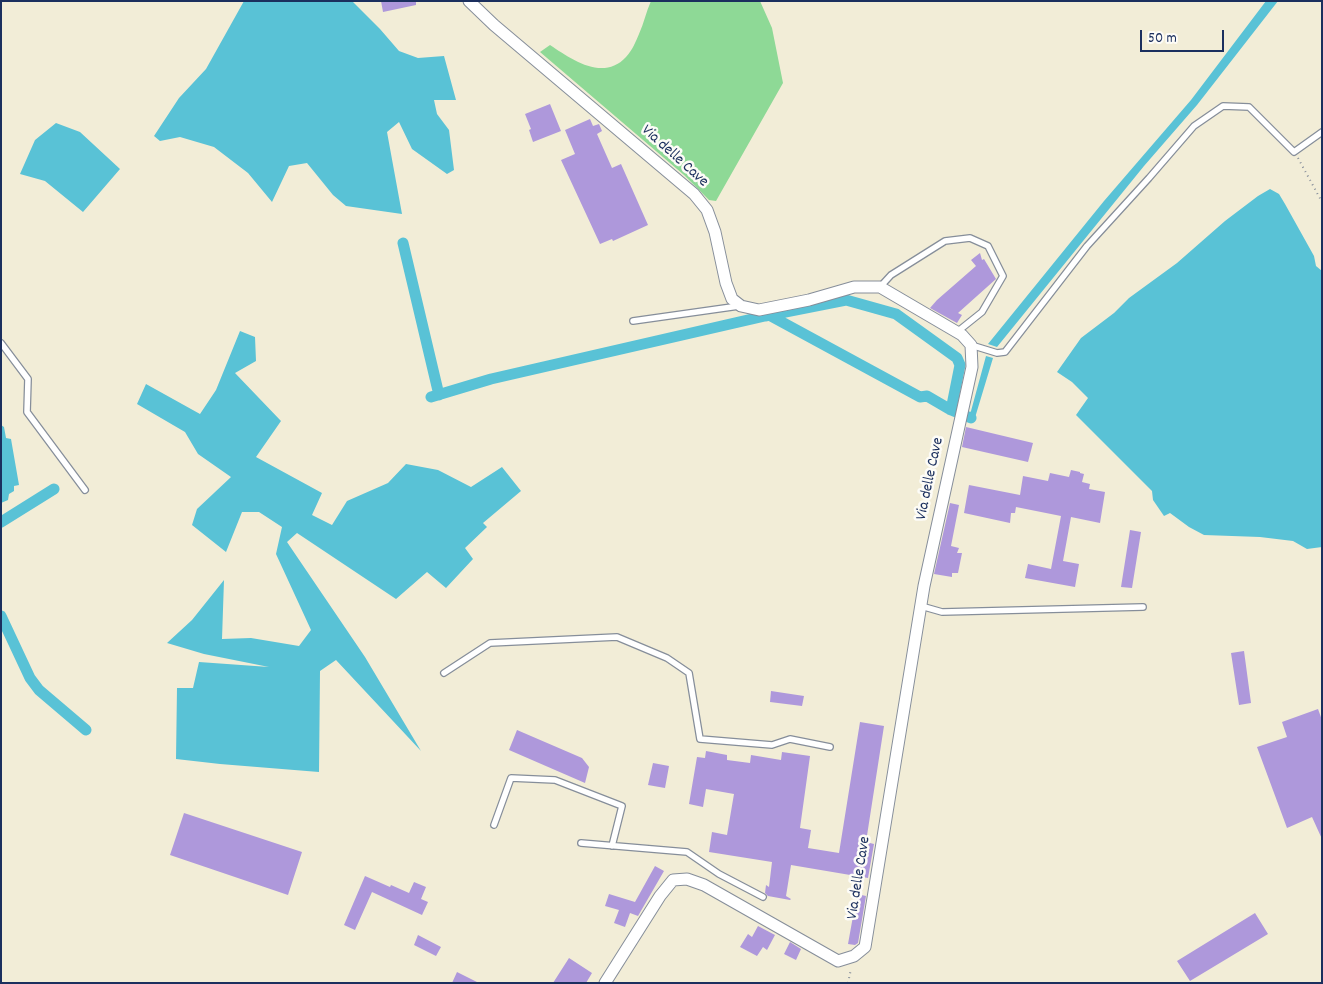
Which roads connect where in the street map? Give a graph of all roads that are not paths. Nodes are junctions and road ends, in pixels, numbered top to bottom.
1 (468, 1) edge
2 (1322, 132) edge
3 (880, 287) junction
4 (741, 306) junction
5 (633, 321) dead end
6 (957, 332) junction
7 (1, 343) edge
8 (971, 345) junction
9 (85, 490) dead end
10 (920, 606) junction
11 (1143, 607) dead end
12 (444, 673) dead end
13 (830, 747) dead end
14 (494, 824) dead end
15 (581, 843) dead end
16 (612, 846) junction
17 (763, 898) dead end
18 (605, 983) edge

1 - 4 street, Via delle Cave
2 - 8 lane
3 - 4 street
3 - 6 street
3 - 6 lane
4 - 5 lane
6 - 8 street
7 - 9 lane
8 - 10 street, Via delle Cave
10 - 11 lane
10 - 18 street, Via delle Cave
12 - 13 lane
14 - 16 lane
15 - 16 lane
16 - 17 lane

